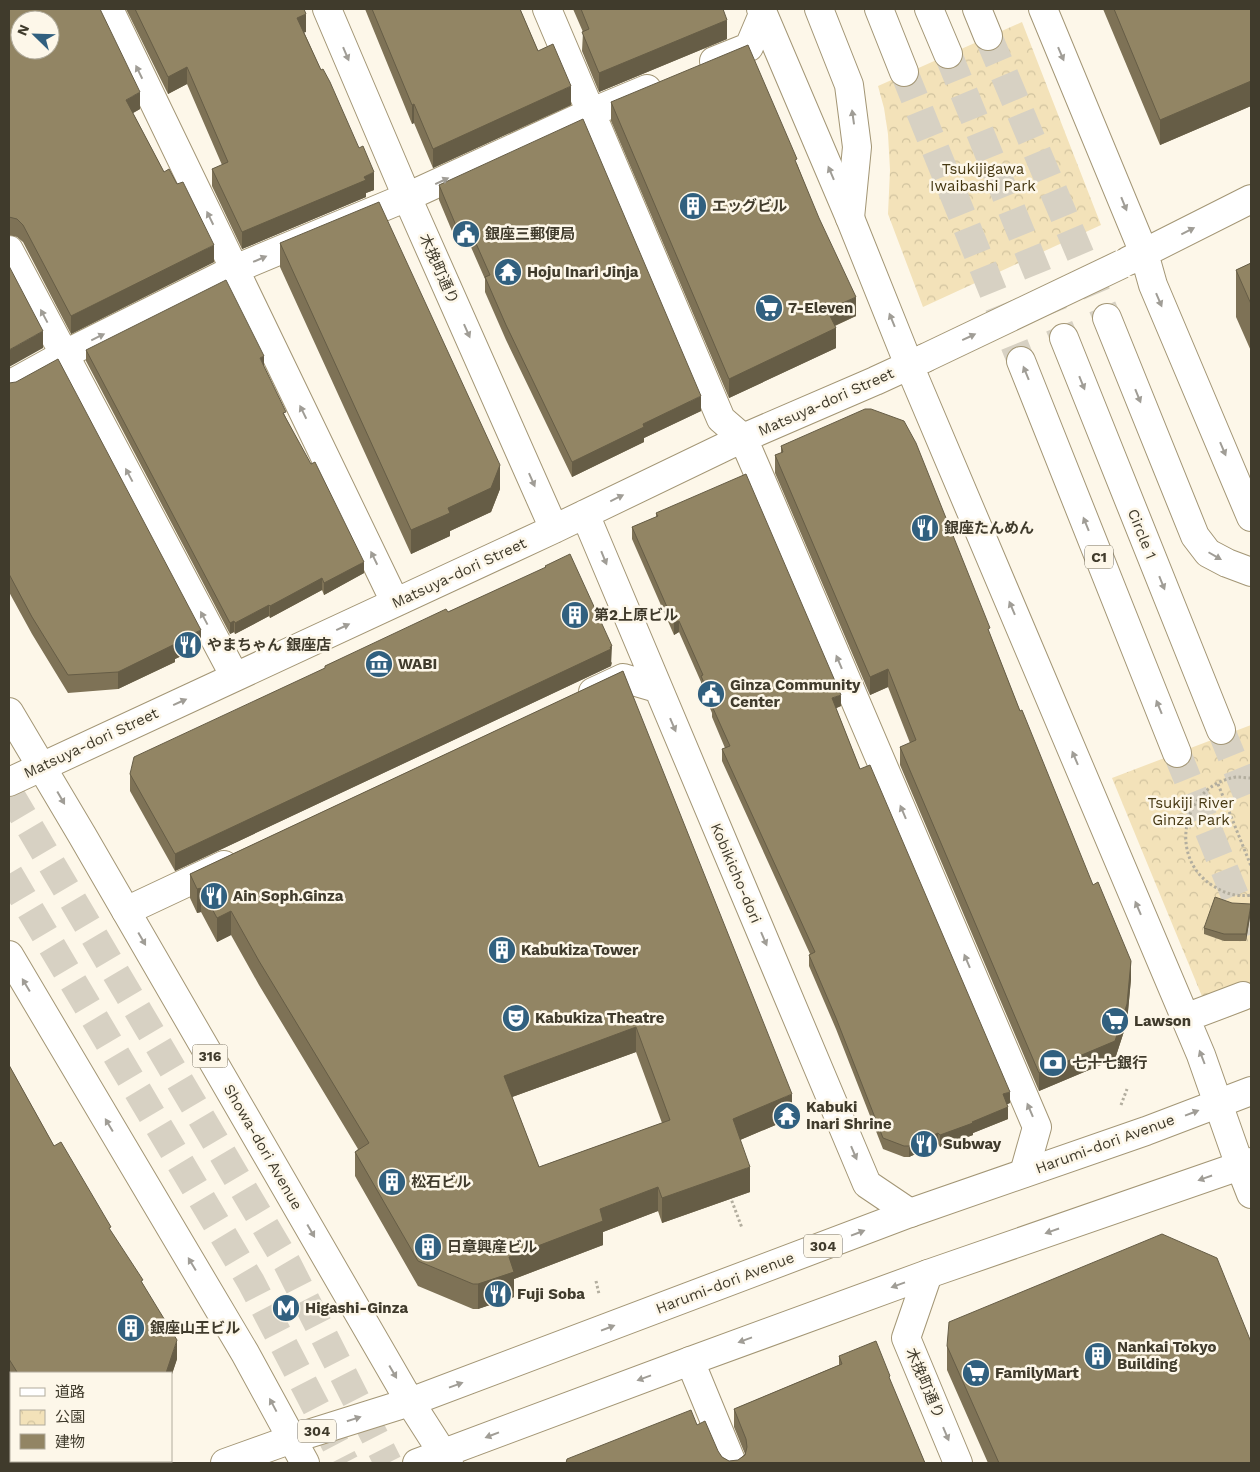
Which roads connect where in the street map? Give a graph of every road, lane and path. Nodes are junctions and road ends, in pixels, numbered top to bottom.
1 (109, 9) edge
2 (327, 9) edge
3 (546, 9) edge
4 (819, 9) edge
5 (879, 9) edge
6 (929, 9) edge
7 (934, 9) edge
8 (977, 9) edge
9 (1042, 9) edge
10 (762, 12) edge
11 (988, 36) tunnel mouth
12 (904, 72) tunnel mouth
13 (592, 112) junction
14 (407, 197) junction
15 (1251, 198) edge
16 (850, 218) junction
17 (9, 250) edge
18 (1133, 259) junction
19 (235, 269) junction
20 (1107, 318) tunnel mouth
21 (1064, 338) tunnel mouth
22 (65, 354) junction
23 (1021, 361) tunnel mouth
24 (917, 362) junction
25 (9, 385) edge
26 (743, 438) junction
27 (585, 514) junction
28 (1251, 517) edge
29 (554, 529) junction
30 (1251, 572) edge
31 (395, 602) junction
32 (235, 677) junction
33 (657, 688) junction
34 (569, 704) edge
35 (9, 712) edge
36 (1221, 730) tunnel mouth
37 (1177, 753) tunnel mouth
38 (42, 766) junction
39 (1251, 778) edge
40 (9, 782) edge
41 (1218, 784) junction
42 (245, 854) edge
43 (1251, 866) edge
44 (1251, 895) edge
45 (126, 911) junction
46 (9, 955) edge
47 (1242, 996) dead end
48 (1185, 1018) junction
49 (1236, 1096) edge
50 (1245, 1164) edge
51 (1024, 1174) junction
52 (1251, 1194) edge
53 (730, 1195) edge
54 (910, 1213) junction
55 (742, 1228) dead end
56 (928, 1274) junction
57 (596, 1281) dead end
58 (599, 1294) dead end
59 (690, 1361) junction
60 (410, 1402) junction
61 (292, 1439) junction
62 (446, 1458) edge
63 (226, 1463) edge
64 (305, 1463) edge
65 (417, 1463) edge
66 (732, 1463) edge
67 (958, 1463) edge

19 -> 1 main road
2 -> 14 main road, 木挽町通り
3 - 13 main road
16 -> 4 main road
5 - 12 main road
6 - 7 main road
8 - 11 main road
9 -> 18 main road
10 - 13 main road
16 -> 10 main road
14 -> 13 main road
13 - 26 main road
19 -> 14 main road
14 -> 29 main road, 木挽町通り
18 -> 15 main road, Matsuya-dori Street
24 -> 16 main road
22 -> 17 main road
24 -> 18 main road, Matsuya-dori Street, bridge
18 -> 28 main road
22 -> 19 main road
31 -> 19 main road
20 -> 30 main road
21 -> 36 main road, Circle 1
22 - 25 main road
32 -> 22 main road
37 -> 23 main road, C1
24 - 26 main road, Matsuya-dori Street
48 -> 24 main road
27 -> 26 main road, Matsuya-dori Street
51 -> 26 main road
27 - 29 main road, Matsuya-dori Street
27 -> 33 main road, Kobikicho-dori
29 - 31 main road, Matsuya-dori Street
32 -> 31 main road, Matsuya-dori Street
38 -> 32 main road, Matsuya-dori Street
33 - 34 main road
33 -> 54 main road, Kobikicho-dori
35 - 38 main road, Showa-dori Avenue / 316
38 - 40 main road, Matsuya-dori Street
38 -> 45 main road, Showa-dori Avenue / 316
39 - 41 path
41 - 43 path
41 - 44 path
42 - 45 main road
45 -> 60 main road, Showa-dori Avenue / 316
61 -> 46 main road
47 - 48 main road
49 -> 48 main road
49 - 50 main road
51 -> 49 main road, Harumi-dori Avenue / 304
50 - 52 main road
50 -> 56 main road
51 - 54 main road, Harumi-dori Avenue / 304
53 - 55 path
60 -> 54 main road, Harumi-dori Avenue / 304
56 -> 59 main road
56 -> 67 main road, 木挽町通り
57 - 58 path
59 -> 62 main road
59 - 66 main road
61 -> 60 main road, Harumi-dori Avenue / 304
60 - 62 main road, 316
61 - 63 main road, Harumi-dori Avenue / 304
61 - 64 main road
62 - 65 main road

